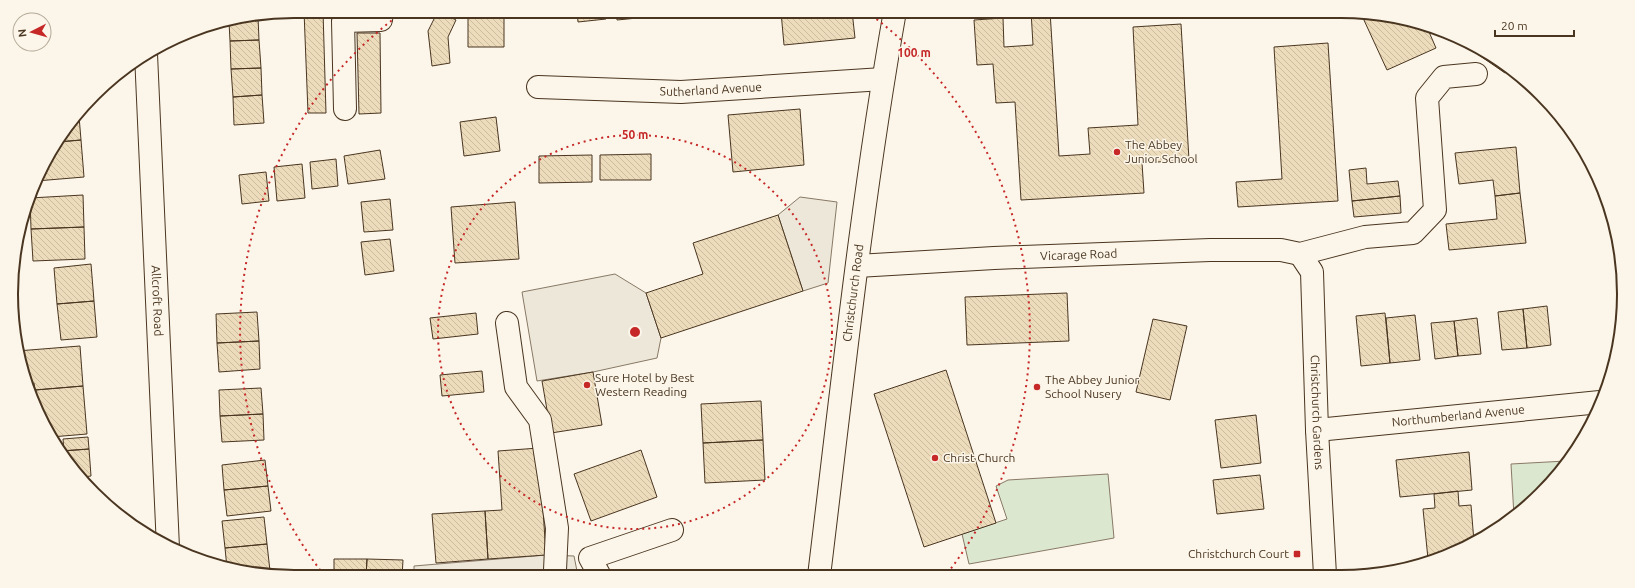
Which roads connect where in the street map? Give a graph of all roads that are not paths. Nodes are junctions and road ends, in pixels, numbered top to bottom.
1 (381, 18) edge
2 (894, 18) edge
3 (146, 61) edge
4 (1476, 74) dead end
5 (883, 79) junction
6 (538, 87) dead end
7 (345, 109) dead end
8 (1300, 254) junction
9 (858, 266) junction
10 (507, 323) dead end
11 (1595, 403) edge
12 (1317, 430) junction
13 (672, 530) dead end
14 (168, 540) edge
15 (555, 570) dead end
16 (597, 570) edge
17 (820, 570) edge
18 (1325, 570) edge

1 - 7 street
2 - 5 street, Christchurch Road
3 - 14 street, Allcroft Road
4 - 8 street
5 - 6 street, Sutherland Avenue
5 - 9 street, Christchurch Road
8 - 9 street, Vicarage Road
8 - 12 street, Christchurch Gardens
9 - 17 street, Christchurch Road
10 - 15 street
11 - 12 street, Northumberland Avenue
12 - 18 street, Christchurch Gardens
13 - 16 street

